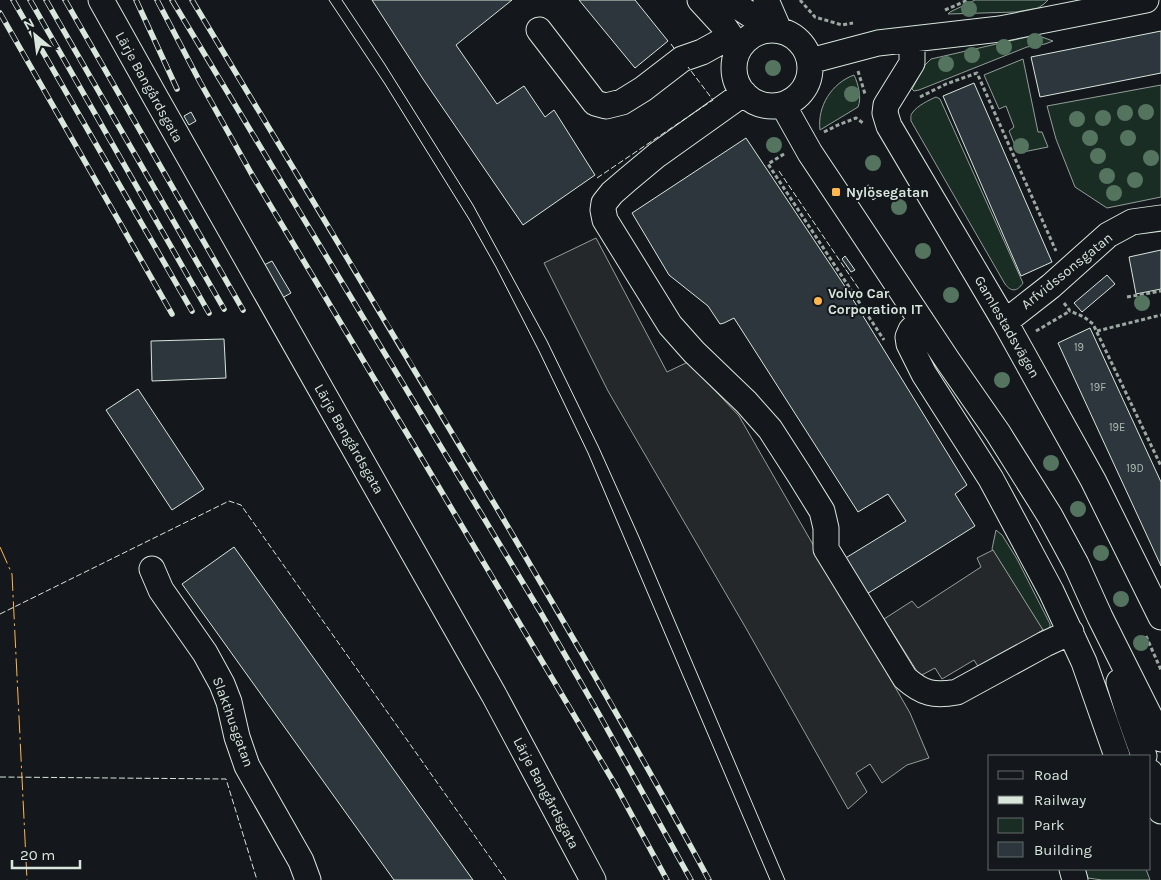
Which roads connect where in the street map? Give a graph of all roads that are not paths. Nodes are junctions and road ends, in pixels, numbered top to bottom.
1 (101, 0) edge
2 (700, 0) edge
3 (728, 0) edge
4 (766, 0) edge
5 (1146, 0) edge
6 (775, 29) junction
7 (540, 30) dead end
8 (912, 39) junction
9 (735, 42) junction
10 (810, 61) junction
11 (744, 93) junction
12 (783, 104) junction
13 (1161, 218) edge
14 (921, 320) junction
15 (1005, 322) junction
16 (1075, 563) junction
17 (152, 569) dead end
18 (1044, 580) junction
19 (1100, 617) junction
20 (1161, 617) edge
21 (1071, 632) junction
22 (1161, 740) edge
23 (1117, 755) edge
24 (1144, 755) edge
25 (1151, 775) edge
26 (1161, 811) edge
27 (1151, 816) edge
28 (1161, 826) edge
29 (308, 880) edge
30 (594, 880) edge

1 - 30 street, Lärje Bangårdsgata
2 - 9 street
3 - 6 street
4 - 6 street
5 - 8 street
6 - 9 street
6 - 10 street
7 - 9 street
8 - 10 street
8 - 15 street, Gamlestadsvägen
9 - 11 street
10 - 12 street
11 - 12 street
11 - 21 street
12 - 14 street
13 - 15 street, Arfvidssonsgatan
14 - 16 street
14 - 18 street
15 - 20 street, Gamlestadsvägen
16 - 18 street
16 - 19 street
17 - 29 street, Slakthusgatan
18 - 21 street
19 - 22 street
19 - 24 street
21 - 23 street
25 - 26 street
27 - 28 street

